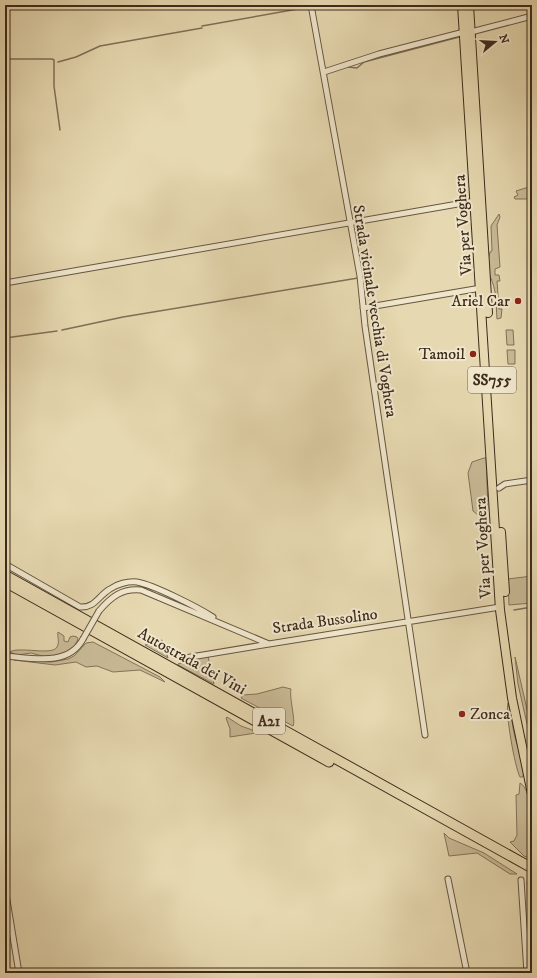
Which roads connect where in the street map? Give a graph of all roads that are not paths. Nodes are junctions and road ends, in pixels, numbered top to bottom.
1 (312, 5) edge
2 (462, 5) edge
3 (469, 5) edge
4 (532, 16) edge
5 (468, 32) junction
6 (324, 72) junction
7 (475, 201) junction
8 (349, 223) junction
9 (5, 283) edge
10 (481, 288) junction
11 (363, 308) junction
12 (532, 480) edge
13 (499, 488) junction
14 (5, 564) edge
15 (5, 575) edge
16 (5, 582) edge
17 (502, 609) junction
18 (410, 622) junction
19 (224, 624) junction
20 (269, 644) junction
21 (5, 656) edge
22 (185, 658) dead end
23 (425, 735) dead end
24 (532, 764) edge
25 (532, 794) edge
26 (505, 852) junction
27 (532, 864) edge
28 (532, 868) edge
29 (532, 874) edge
30 (448, 879) dead end
31 (521, 880) dead end
32 (5, 888) edge
33 (19, 973) edge
34 (467, 973) edge
35 (527, 973) edge

1 - 6 street, Strada vicinale vecchia di Voghera
2 - 5 main road, Via per Voghera / SS755
3 - 5 main road, Via per Voghera / SS755
4 - 5 street
5 - 6 street
5 - 7 main road, Via per Voghera / SS755
5 - 13 main road, Via per Voghera / SS755
6 - 8 street, Strada vicinale vecchia di Voghera
7 - 8 street
7 - 10 main road, Via per Voghera / SS755
8 - 9 street
8 - 11 street, Strada vicinale vecchia di Voghera
10 - 11 street
10 - 17 main road, Via per Voghera / SS755
11 - 18 street, Strada vicinale vecchia di Voghera
12 - 13 street
13 - 17 main road, Via per Voghera / SS755
14 - 19 street
15 - 26 highway, Autostrada dei Vini / A21
16 - 29 highway, Autostrada dei Vini / A21
17 - 18 street, Strada Bussolino
17 - 24 main road
17 - 25 main road
18 - 20 street, Strada Bussolino
18 - 23 street, Strada vicinale vecchia di Voghera
19 - 20 street, Strada Bussolino
19 - 21 street, Strada Bussolino, bridge
20 - 22 street
26 - 27 highway
26 - 28 highway, Autostrada dei Vini / A21
30 - 34 street
31 - 35 street
32 - 33 street

